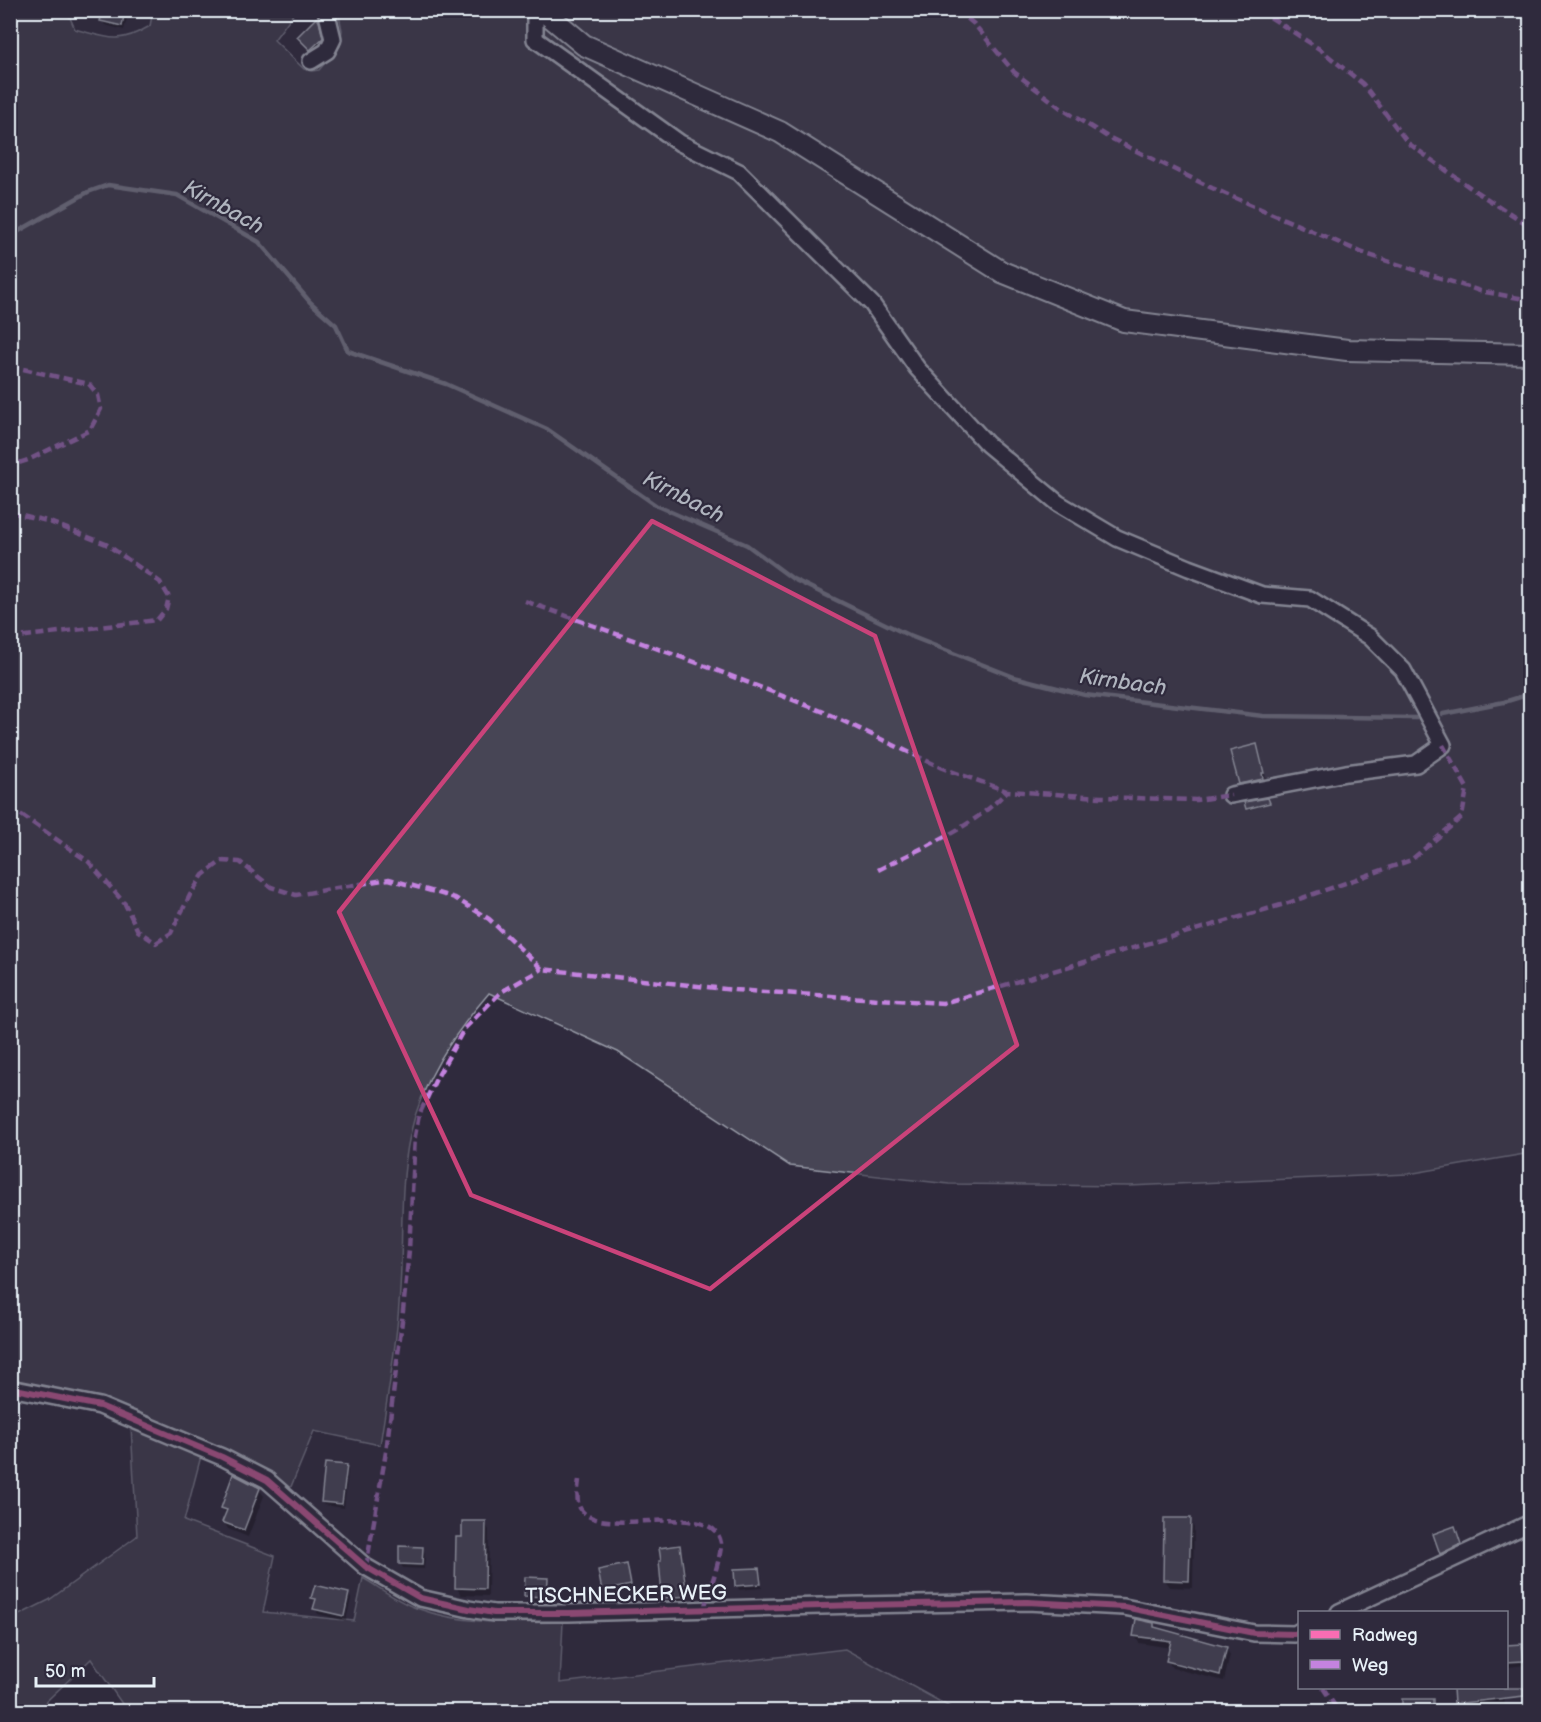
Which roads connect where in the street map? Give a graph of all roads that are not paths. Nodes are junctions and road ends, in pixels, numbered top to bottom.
1 (326, 10) edge
2 (535, 10) edge
3 (542, 10) edge
4 (311, 61) dead end
5 (1530, 354) edge
6 (1231, 795) dead end
7 (10, 1388) edge
8 (1530, 1523) edge
9 (1341, 1611) edge
10 (1298, 1632) edge

1 - 4 street
2 - 6 street
3 - 5 main road
7 - 10 street, TISCHNECKER WEG
8 - 9 street

